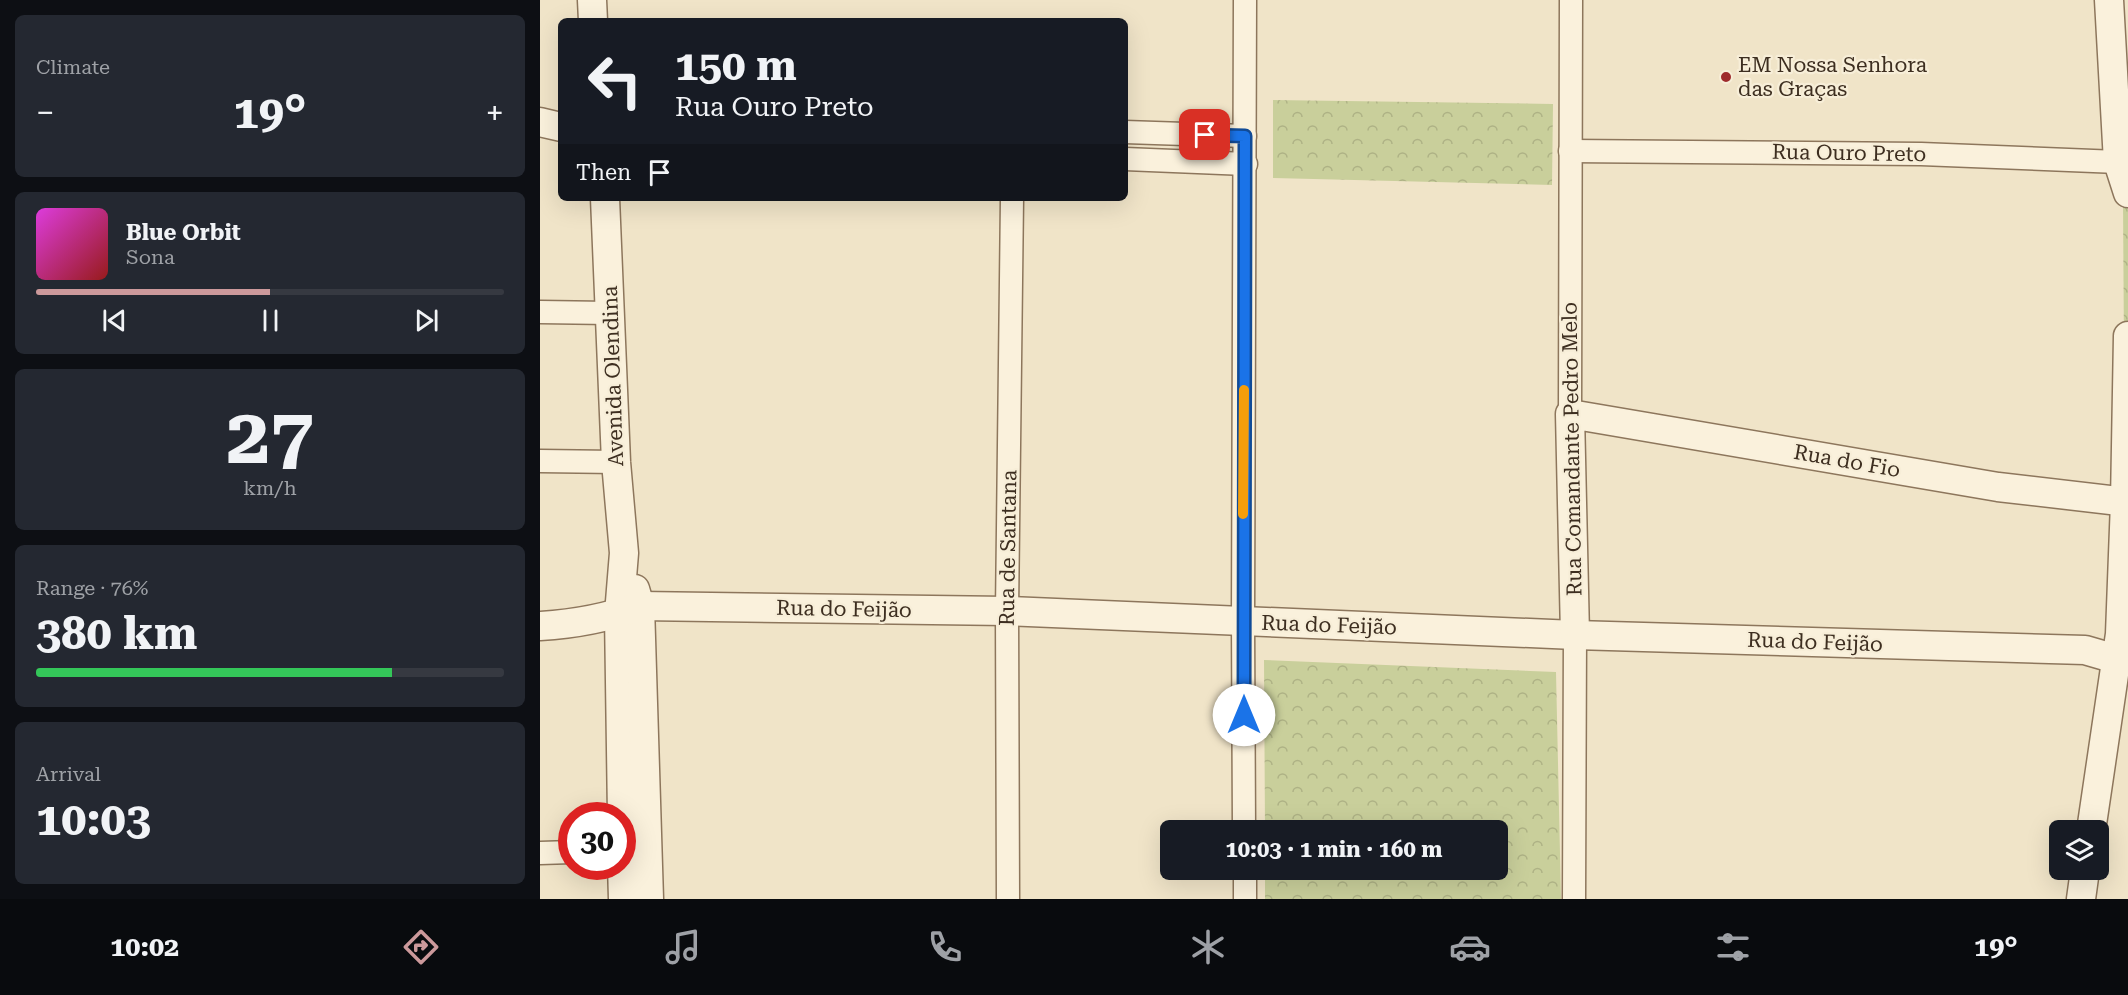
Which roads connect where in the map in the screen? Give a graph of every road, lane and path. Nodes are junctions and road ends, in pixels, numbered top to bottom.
1 (592, 0) edge
2 (1245, 0) edge
3 (1571, 0) edge
4 (2109, 0) edge
5 (593, 18) edge
6 (2120, 48) edge
7 (558, 117) edge
8 (540, 120) edge
9 (558, 126) edge
10 (1128, 132) edge
11 (1245, 136) junction
12 (1570, 150) junction
13 (1128, 159) edge
14 (2123, 163) edge
15 (1246, 164) junction
16 (2128, 193) edge
17 (606, 201) edge
18 (1012, 201) edge
19 (540, 312) edge
20 (609, 313) junction
21 (2128, 336) edge
22 (1570, 414) junction
23 (540, 460) edge
24 (616, 462) junction
25 (2126, 502) edge
26 (629, 610) junction
27 (1007, 611) junction
28 (1243, 621) junction
29 (540, 626) edge
30 (1575, 635) junction
31 (2123, 646) edge
32 (622, 802) edge
33 (634, 802) edge
34 (1244, 820) edge
35 (2093, 820) edge
36 (558, 853) edge
37 (636, 853) edge
38 (540, 854) edge
39 (622, 880) edge
40 (1245, 880) edge
41 (2084, 880) edge
42 (623, 899) edge
43 (649, 899) edge
44 (1008, 899) edge
45 (1245, 899) edge
46 (1574, 899) edge
47 (2081, 899) edge

1 - 5 street
2 - 11 street
3 - 12 street, Rua Comandante Pedro Melo
4 - 6 street
6 - 14 street
7 - 8 street
8 - 9 street
10 - 11 street
11 - 15 street
12 - 14 street, Rua Ouro Preto
12 - 22 street, Rua Comandante Pedro Melo
13 - 15 street
14 - 16 street
15 - 28 street
17 - 20 street, Avenida Olendina
18 - 27 street, Rua de Santana
19 - 20 street
20 - 24 street, Avenida Olendina
21 - 25 street
22 - 25 street, Rua do Fio
22 - 30 street, Rua Comandante Pedro Melo
23 - 24 street
24 - 26 street, Avenida Olendina
25 - 31 street
26 - 27 street, Rua do Feijão
26 - 29 street, Rua do Feijão
26 - 32 street, Avenida Olendina
26 - 33 street, Avenida Olendina
27 - 28 street, Rua do Feijão
27 - 44 street, Rua de Santana
28 - 30 street, Rua do Feijão
28 - 34 street
30 - 31 street, Rua do Feijão
30 - 46 street, Rua Comandante Pedro Melo
31 - 35 street
36 - 38 street
37 - 43 street, Avenida Olendina
39 - 42 street
40 - 45 street
41 - 47 street

